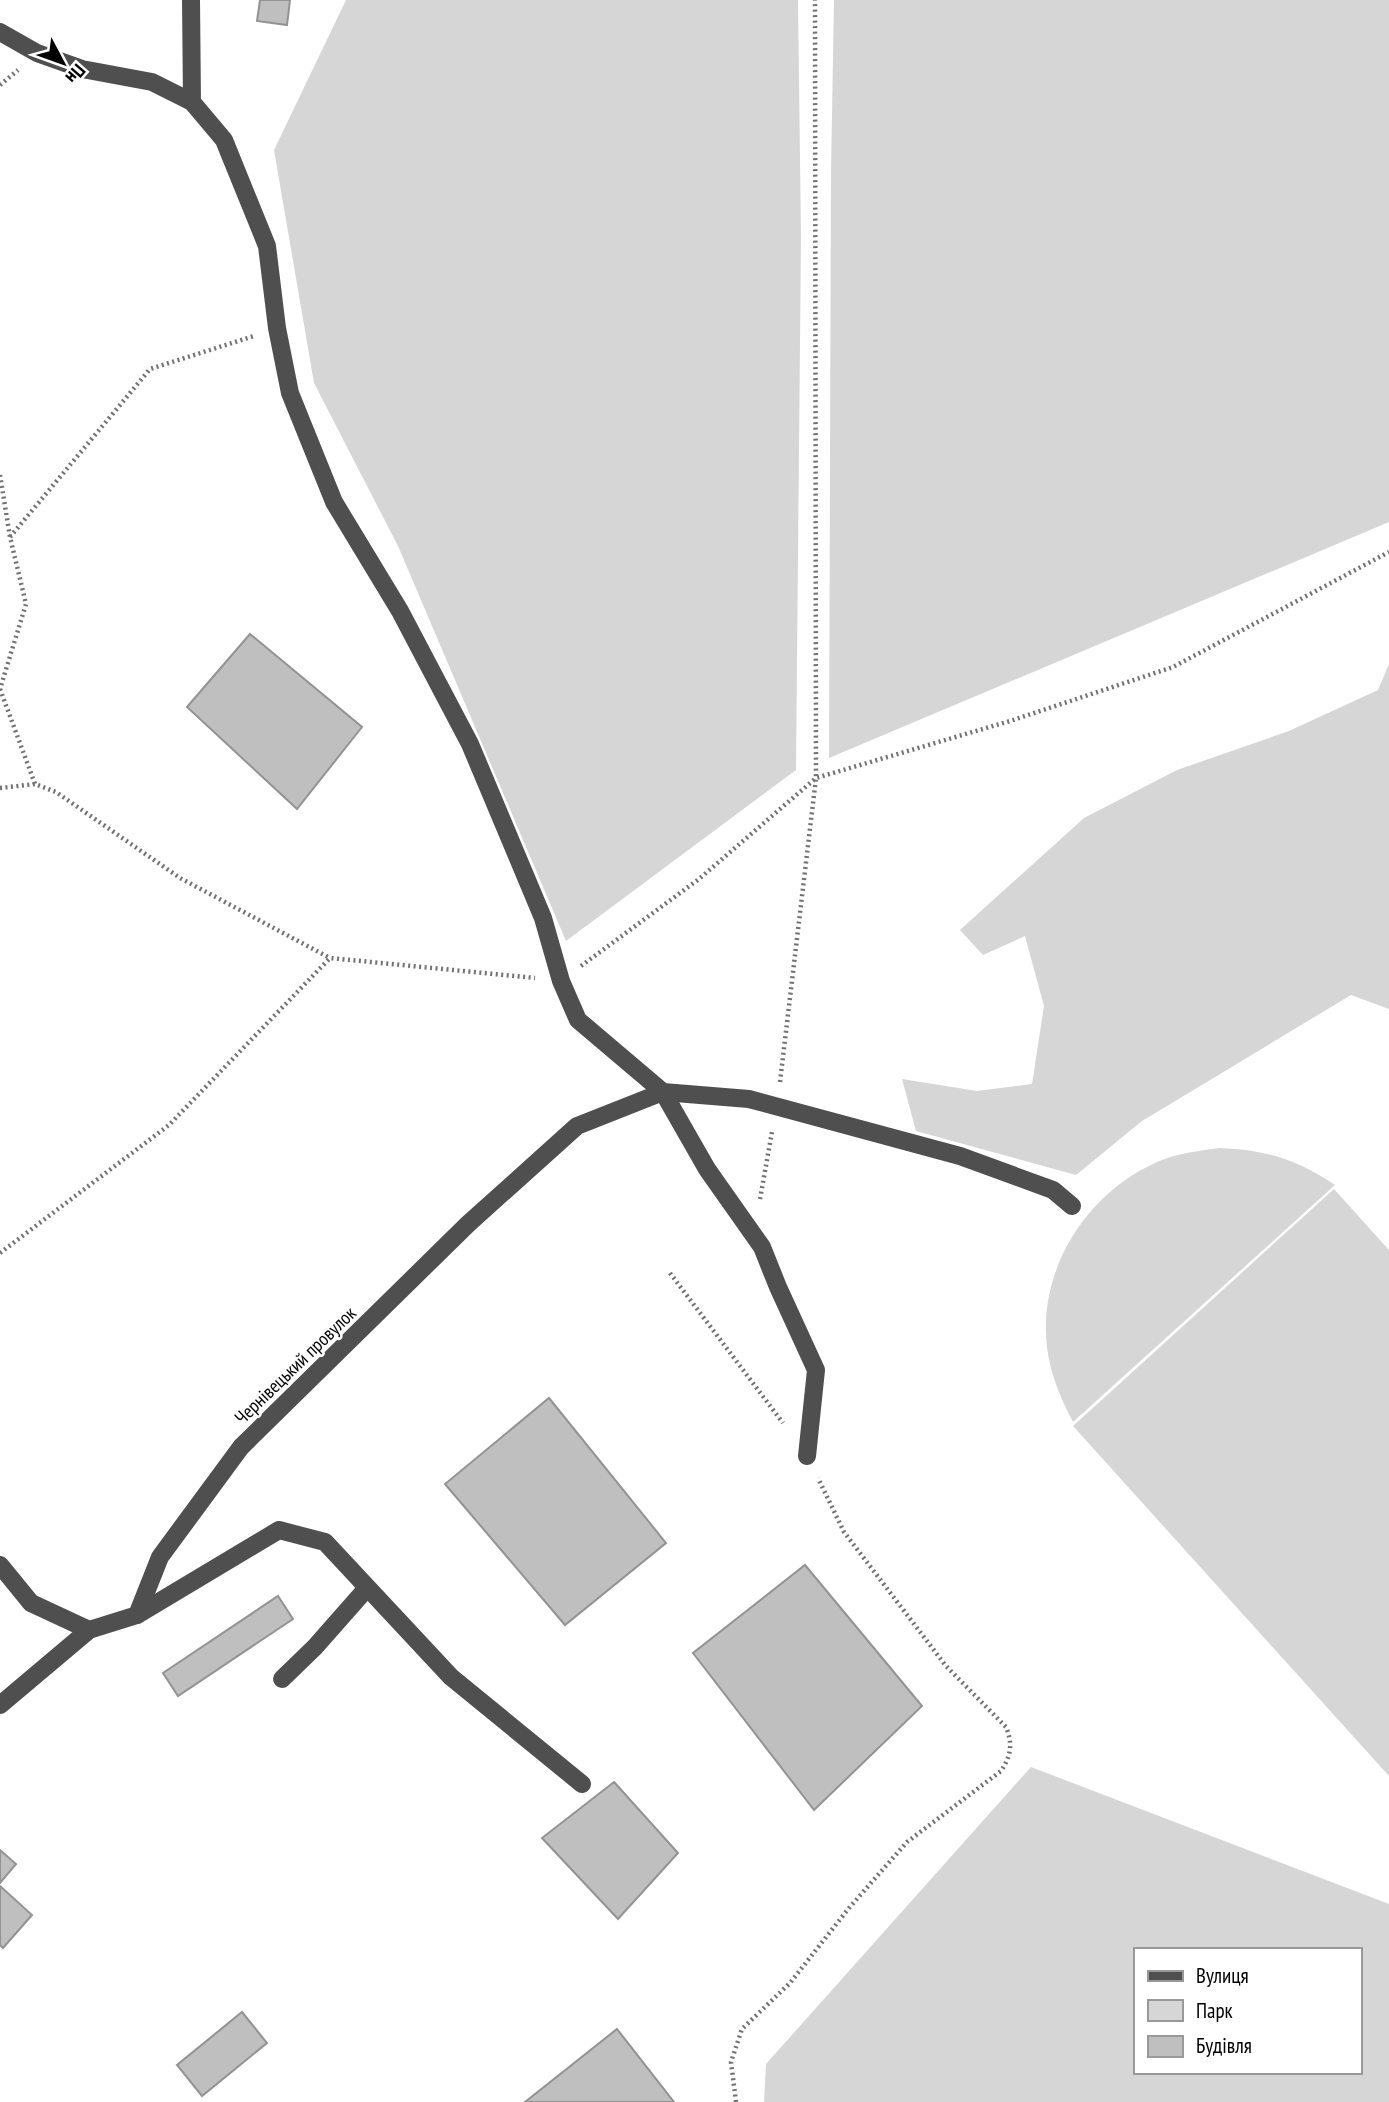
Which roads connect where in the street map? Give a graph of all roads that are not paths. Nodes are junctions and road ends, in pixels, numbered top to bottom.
1 (191, 0) edge
2 (0, 32) edge
3 (192, 102) junction
4 (663, 1092) junction
5 (1072, 1206) dead end
6 (807, 1456) road end
7 (0, 1565) edge
8 (367, 1588) junction
9 (137, 1615) junction
10 (89, 1630) junction
11 (282, 1679) dead end
12 (0, 1705) edge
13 (582, 1784) dead end

1 - 3 street
2 - 3 street
3 - 4 street
4 - 5 street
4 - 6 street
4 - 9 street, Чернівецький провулок
7 - 10 street
8 - 9 street
8 - 11 street
8 - 13 street
9 - 10 street
10 - 12 street

